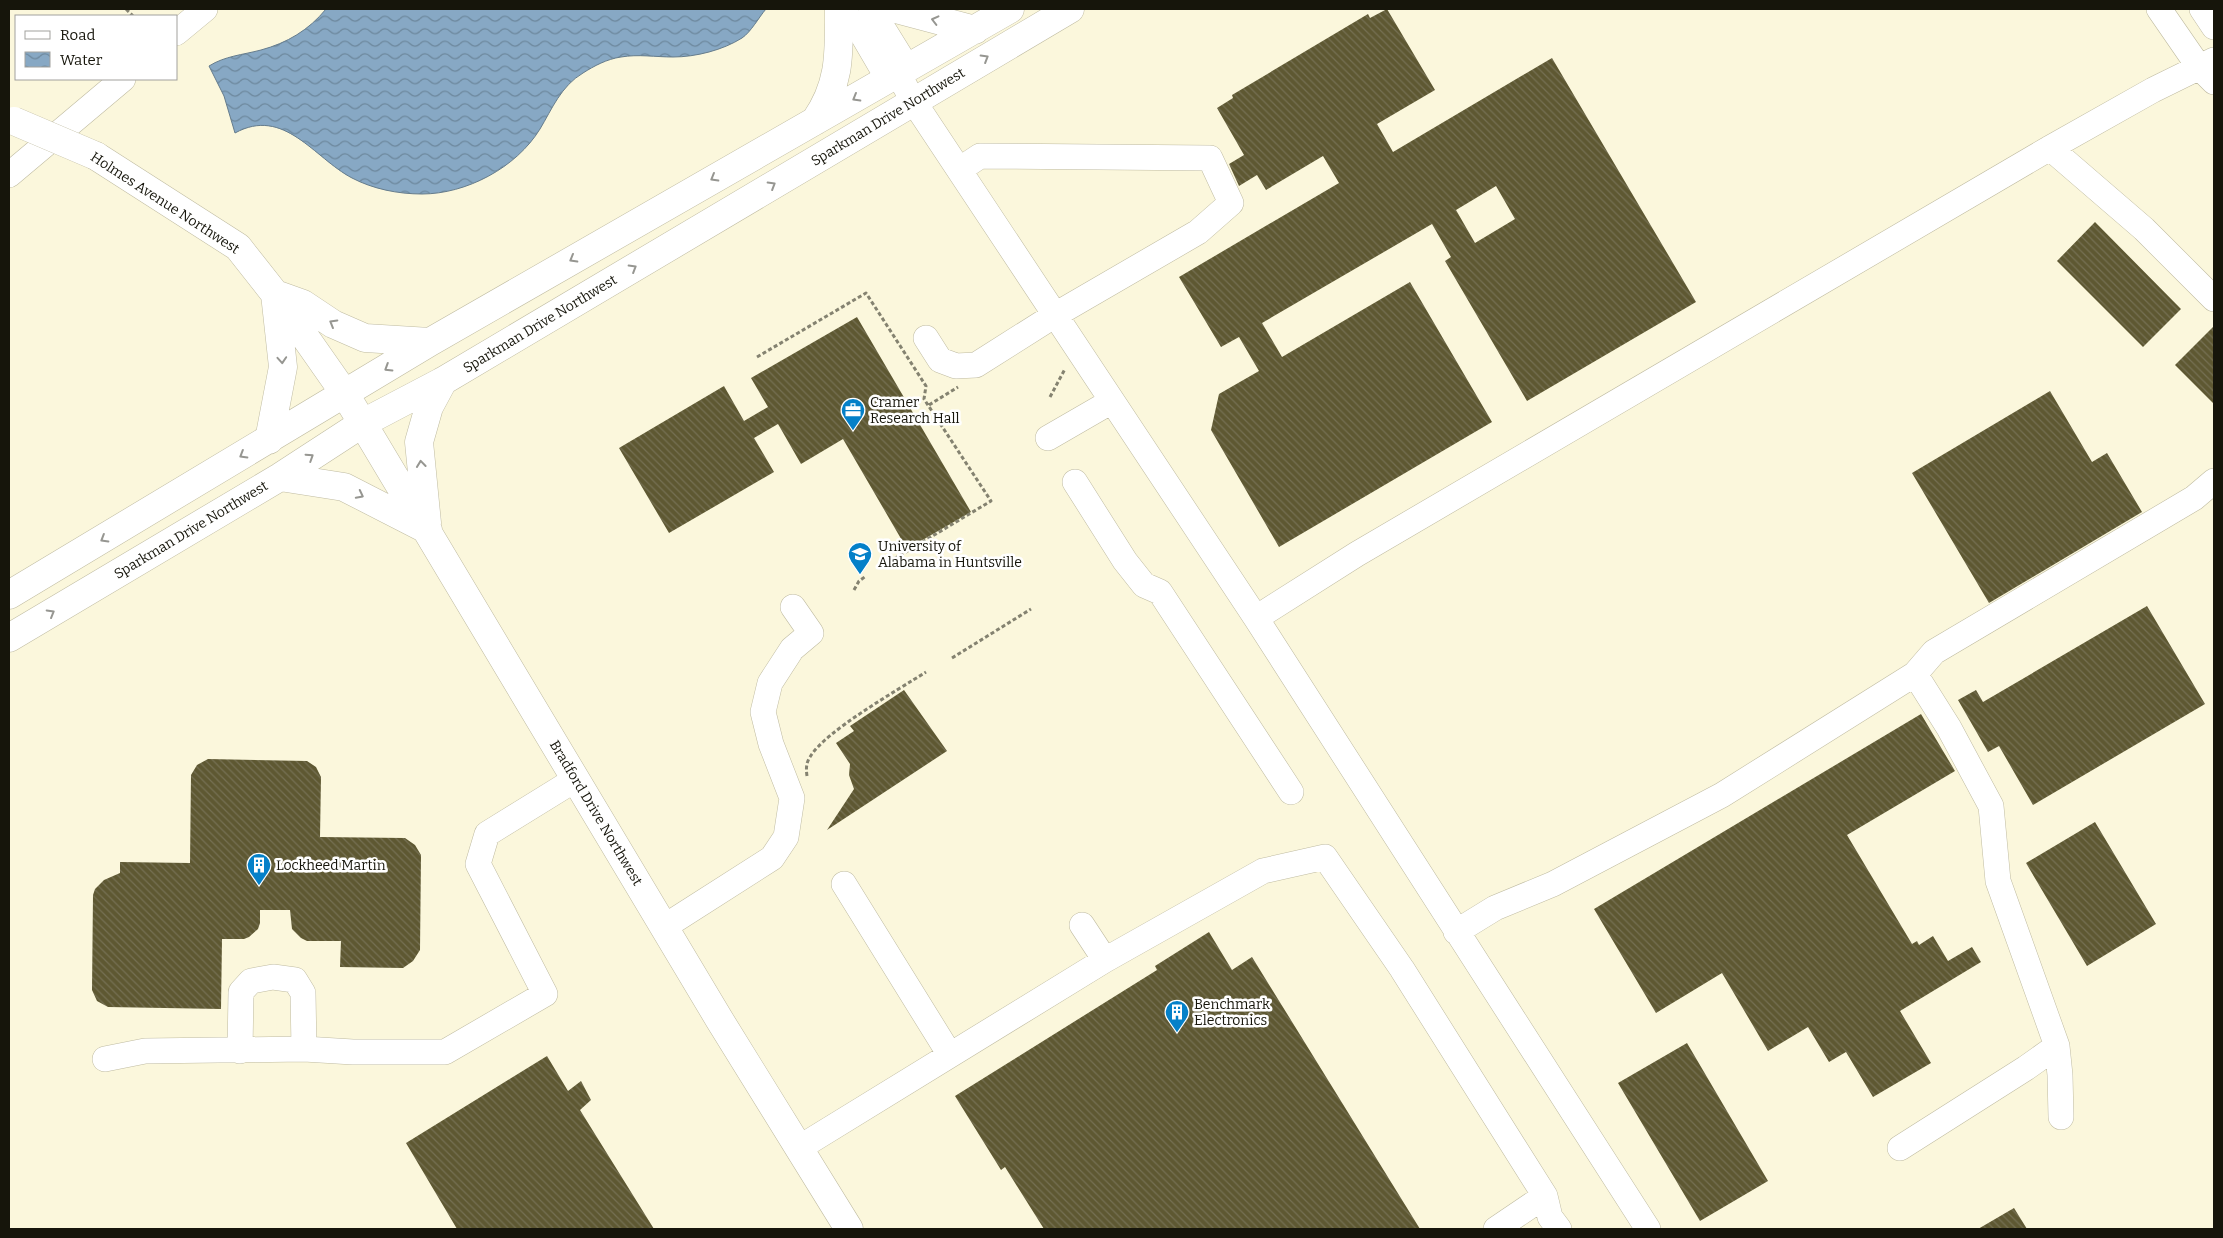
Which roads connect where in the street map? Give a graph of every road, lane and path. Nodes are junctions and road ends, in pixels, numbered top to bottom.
1 (205, 9) edge
2 (840, 9) edge
3 (871, 9) edge
4 (896, 9) edge
5 (1010, 9) edge
6 (1070, 9) edge
7 (2159, 9) edge
8 (2202, 9) edge
9 (2214, 27) edge
10 (178, 30) edge
11 (975, 30) junction
12 (2209, 70) edge
13 (898, 74) junction
14 (122, 80) edge
15 (914, 102) junction
16 (11, 119) edge
17 (815, 121) junction
18 (2050, 148) junction
19 (959, 170) junction
20 (9, 175) edge
21 (275, 294) junction
22 (2214, 299) edge
23 (1055, 315) junction
24 (926, 338) dead end
25 (430, 342) junction
26 (757, 358) dead end
27 (1065, 369) dead end
28 (444, 381) junction
29 (961, 385) dead end
30 (345, 394) junction
31 (1050, 397) dead end
32 (1112, 401) junction
33 (929, 405) junction
34 (363, 423) junction
35 (1048, 438) dead end
36 (269, 440) junction
37 (280, 477) junction
38 (2214, 481) edge
39 (1075, 482) dead end
40 (428, 530) junction
41 (884, 565) dead end
42 (866, 576) dead end
43 (854, 590) dead end
44 (9, 595) edge
45 (793, 607) dead end
46 (1031, 609) dead end
47 (1256, 618) junction
48 (9, 638) edge
49 (952, 658) dead end
50 (926, 672) dead end
51 (1915, 674) junction
52 (576, 779) junction
53 (807, 780) dead end
54 (1291, 792) dead end
55 (844, 884) dead end
56 (1082, 925) dead end
57 (664, 927) junction
58 (1456, 932) junction
59 (1105, 960) junction
60 (2057, 1046) junction
61 (304, 1049) junction
62 (240, 1051) junction
63 (950, 1055) junction
64 (105, 1059) dead end
65 (2061, 1117) dead end
66 (798, 1148) junction
67 (1900, 1148) dead end
68 (1545, 1196) junction
69 (849, 1229) edge
70 (1496, 1229) edge
71 (1559, 1229) edge
72 (1648, 1229) edge

1 - 10 street
2 - 13 street
2 - 17 main road
3 - 13 street
11 -> 4 main road
5 - 11 main road
15 -> 6 main road, Sparkman Drive Northwest
7 - 12 street
8 - 9 street
11 - 13 main road
12 - 18 street
13 - 15 street
13 -> 17 main road
14 - 20 street
15 - 19 street
28 -> 15 main road, Sparkman Drive Northwest
16 - 21 main road, Holmes Avenue Northwest, bridge
17 -> 25 main road
18 - 22 street
18 - 47 street
19 - 23 street
19 - 23 street
25 -> 21 main road
21 - 30 main road, Holmes Avenue Northwest
21 -> 36 main road
23 - 24 street
23 - 32 street
25 -> 30 main road
26 - 33 path
27 - 31 path
28 - 34 main road, Sparkman Drive Northwest
40 -> 28 main road
29 - 33 path
30 - 34 main road, Bradford Drive Northwest
30 - 36 main road
32 - 35 street
32 - 47 street
33 - 41 path
37 -> 34 main road, Sparkman Drive Northwest
34 - 40 main road, Bradford Drive Northwest
36 -> 44 main road
37 -> 40 main road
48 -> 37 main road, Sparkman Drive Northwest
38 - 51 street
39 - 54 street
40 - 52 main road, Bradford Drive Northwest
42 - 43 path
45 - 57 street
46 - 49 path
47 - 58 street
50 - 53 path
51 - 58 street
51 - 60 street
52 - 57 main road, Bradford Drive Northwest
52 - 61 street
55 - 63 street
56 - 59 street
57 - 66 main road, Bradford Drive Northwest
58 - 72 street
59 - 63 street
59 - 68 street
60 - 65 street
60 - 67 street
61 - 62 street
61 - 62 street
62 - 64 street
63 - 66 street
66 - 69 main road, Bradford Drive Northwest
68 - 70 street
68 - 71 street

